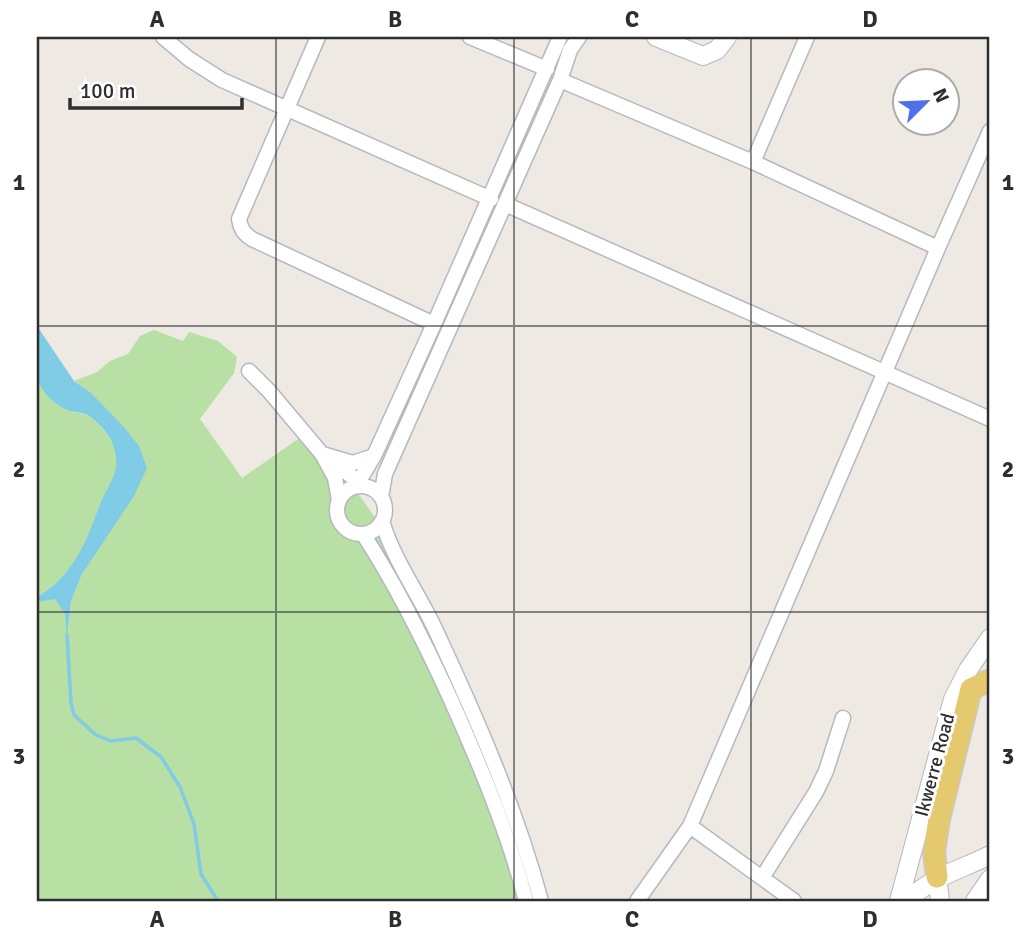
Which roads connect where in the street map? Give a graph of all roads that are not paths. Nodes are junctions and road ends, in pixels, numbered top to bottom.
1 (163, 37) edge
2 (317, 37) edge
3 (470, 37) edge
4 (560, 37) edge
5 (579, 37) edge
6 (656, 37) edge
7 (727, 37) edge
8 (807, 37) edge
9 (547, 69) junction
10 (560, 80) junction
11 (286, 107) junction
12 (990, 131) edge
13 (752, 162) junction
14 (498, 202) junction
15 (937, 248) junction
16 (434, 324) junction
17 (249, 371) dead end
18 (885, 371) junction
19 (990, 419) edge
20 (322, 454) junction
21 (374, 456) junction
22 (358, 484) junction
23 (382, 497) junction
24 (339, 499) junction
25 (383, 521) junction
26 (363, 534) junction
27 (990, 638) edge
28 (990, 680) edge
29 (844, 718) dead end
30 (690, 826) junction
31 (990, 855) edge
32 (937, 877) junction
33 (762, 878) junction
34 (990, 879) edge
35 (526, 901) edge
36 (541, 901) edge
37 (637, 901) edge
38 (794, 901) edge
39 (900, 901) edge
40 (907, 901) edge
41 (940, 901) edge
42 (975, 901) edge

1 - 11 street
2 - 11 street
3 - 9 street
4 - 9 street
5 - 10 street
6 - 7 street
8 - 13 street
9 - 14 street
10 - 13 street
10 - 14 street
11 - 14 street
11 - 16 street
12 - 15 street
13 - 15 street
14 - 16 street
14 - 18 street
14 - 23 street
15 - 18 street
16 - 21 street
17 - 20 street
18 - 19 street
18 - 30 street
20 - 21 street
20 - 22 street
20 - 24 street
21 - 22 street
22 - 23 street
22 - 24 street
23 - 25 street
24 - 26 street
25 - 26 street
25 - 36 street
26 - 35 street
27 - 39 street, Ikwerre Road
28 - 32 main road
29 - 33 street
30 - 33 street
30 - 37 street
31 - 32 street
32 - 40 street
32 - 41 street
33 - 38 street
34 - 42 street

